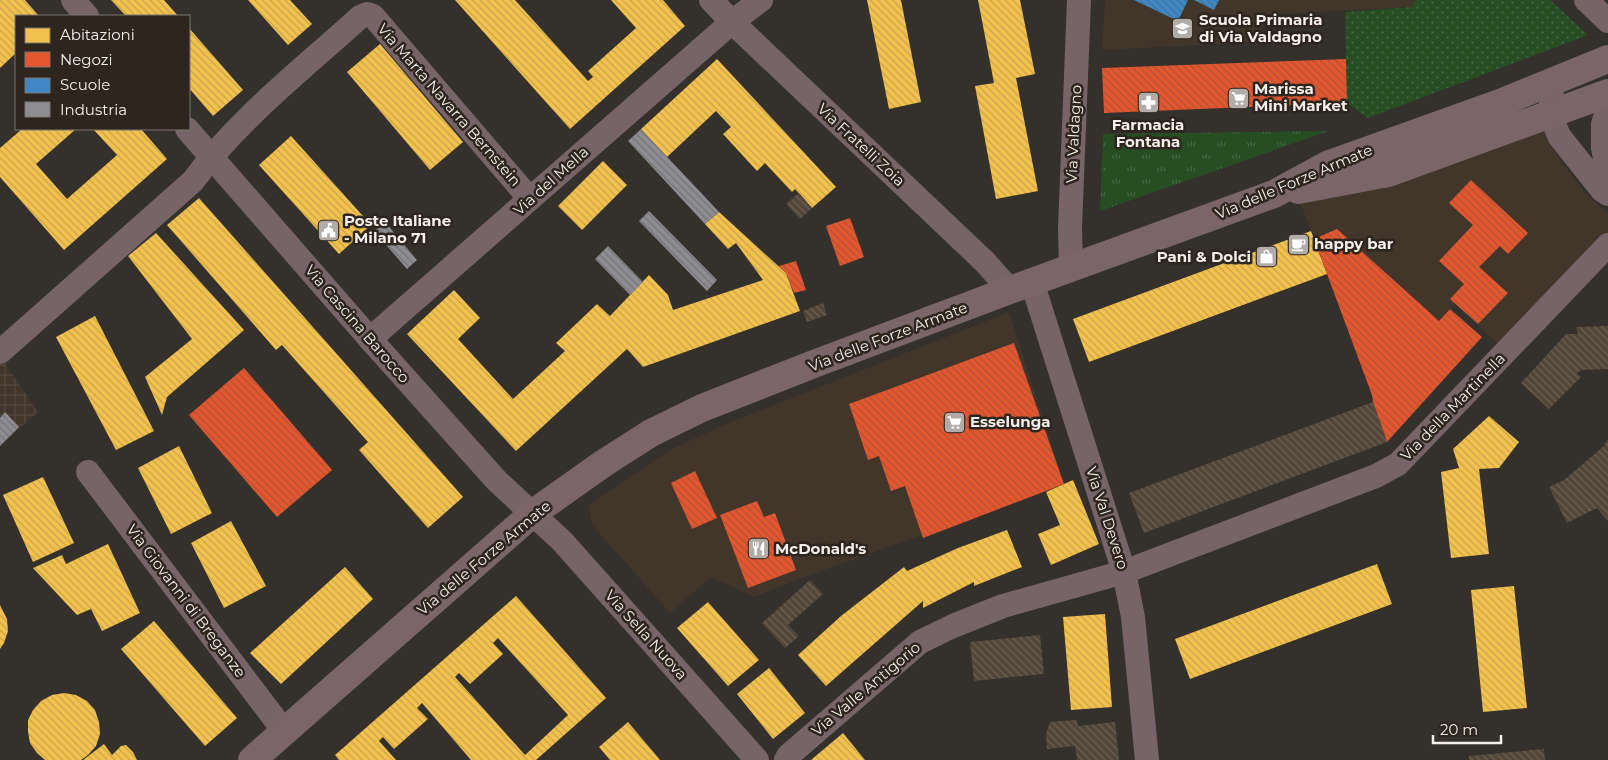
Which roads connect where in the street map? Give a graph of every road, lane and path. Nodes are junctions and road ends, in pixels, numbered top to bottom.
1 (72, 0) edge
2 (711, 0) edge
3 (761, 0) edge
4 (1079, 0) edge
5 (1586, 0) edge
6 (86, 15) edge
7 (1608, 21) edge
8 (732, 22) junction
9 (1608, 59) edge
10 (1553, 81) junction
11 (1608, 93) edge
12 (1608, 108) edge
13 (1550, 113) junction
14 (1468, 114) junction
15 (188, 130) edge
16 (1489, 136) junction
17 (1389, 143) junction
18 (211, 156) junction
19 (1388, 173) junction
20 (1608, 173) edge
21 (1274, 194) junction
22 (1608, 194) edge
23 (530, 199) junction
24 (1608, 246) edge
25 (1071, 269) junction
26 (1021, 286) junction
27 (370, 339) junction
28 (0, 352) edge
29 (88, 472) dead end
30 (532, 514) junction
31 (1124, 572) junction
32 (284, 731) junction
33 (252, 760) edge
34 (756, 760) edge
35 (786, 760) edge
36 (1147, 760) edge

1 - 6 street
2 - 8 street, Via Fratelli Zoia
3 - 8 street, Via del Mella
4 - 25 street, Via Valdagno
5 - 7 street
8 - 23 street, Via del Mella
8 - 26 street, Via Fratelli Zoia
9 - 10 street, Via delle Forze Armate
10 - 13 street
10 - 14 street, Via delle Forze Armate
11 - 13 street, Via delle Forze Armate
12 - 20 street
13 - 16 street, Via delle Forze Armate
13 - 22 street
14 - 16 street
14 - 17 street, Via delle Forze Armate
15 - 18 street, Via Cascina Barocco
16 - 19 street, Via delle Forze Armate
17 - 19 street
17 - 21 street, Via delle Forze Armate
18 - 23 street, Via Marta Navarra Bernstein
18 - 27 street, Via Cascina Barocco
18 - 28 street
19 - 21 street, Via delle Forze Armate
21 - 25 street, Via delle Forze Armate
23 - 27 street, Via del Mella
24 - 31 street, Via della Martinella
25 - 26 street, Via delle Forze Armate
26 - 30 street, Via delle Forze Armate
26 - 31 street, Via Val Devero
27 - 30 street, Via Cascina Barocco
29 - 32 street, Via Giovanni di Breganze
30 - 32 street, Via delle Forze Armate
30 - 34 street, Via Sella Nuova
31 - 35 street, Via Valle Antigorio
31 - 36 street, Via Val Devero
32 - 33 street, Via delle Forze Armate

